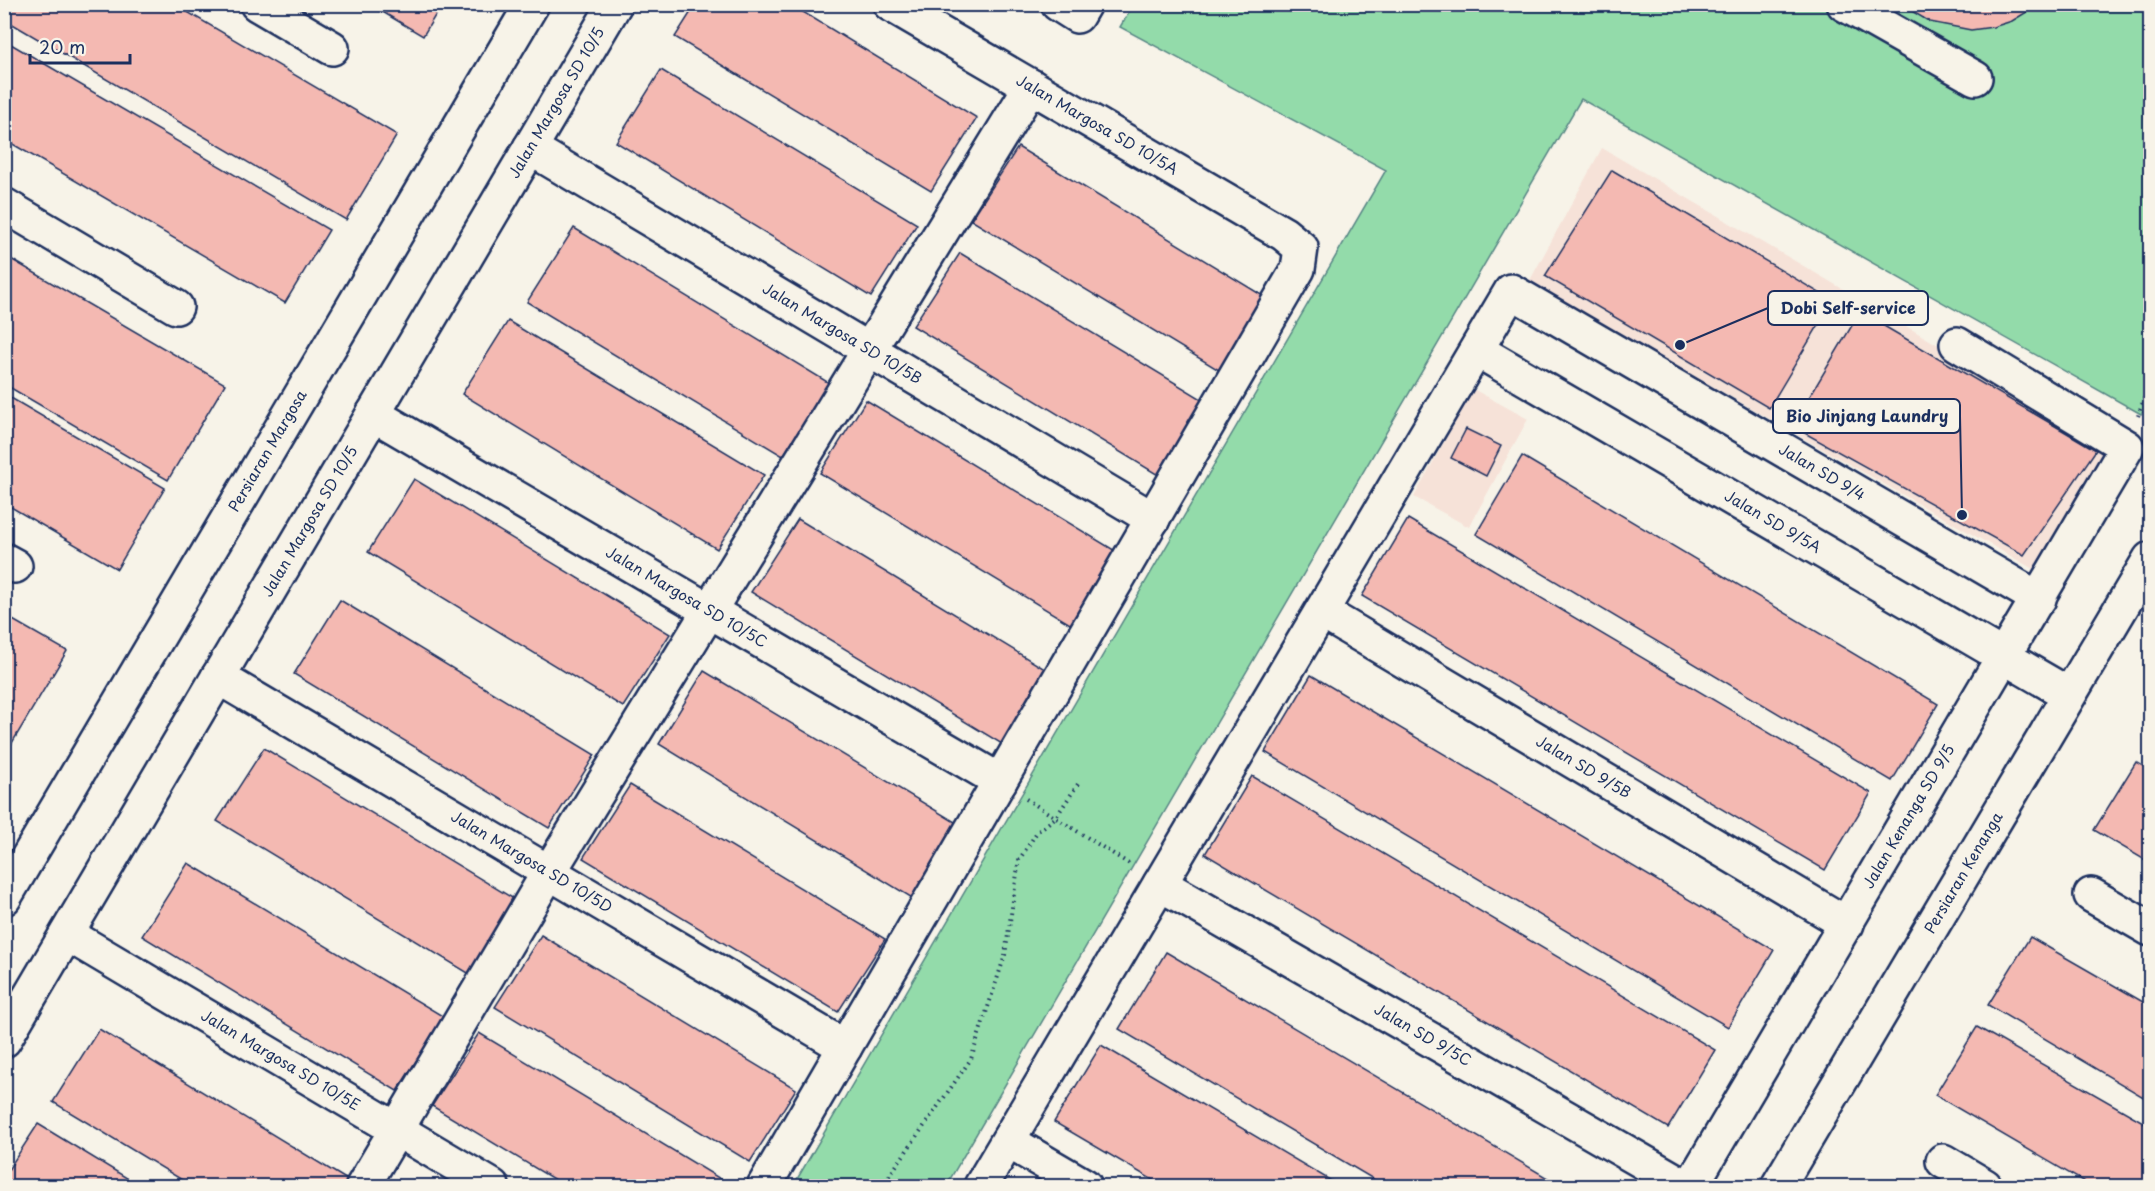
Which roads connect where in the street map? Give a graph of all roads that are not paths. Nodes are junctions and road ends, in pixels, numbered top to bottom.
1 (257, 4) edge
2 (532, 4) edge
3 (615, 4) edge
4 (890, 4) edge
5 (1844, 4) edge
6 (332, 48) dead end
7 (1975, 78) dead end
8 (1031, 86) junction
9 (530, 148) junction
10 (4, 205) edge
11 (176, 307) dead end
12 (1957, 344) dead end
13 (869, 350) junction
14 (1477, 350) junction
15 (373, 414) junction
16 (1153, 519) junction
17 (2151, 559) edge
18 (2151, 593) edge
19 (2039, 599) junction
20 (2119, 610) junction
21 (709, 611) junction
22 (1322, 612) junction
23 (2005, 658) junction
24 (218, 677) junction
25 (2068, 694) junction
26 (1000, 781) junction
27 (549, 872) junction
28 (1160, 884) junction
29 (2091, 895) dead end
30 (4, 898) edge
31 (1846, 924) junction
32 (2151, 929) edge
33 (67, 934) junction
34 (4, 1040) edge
35 (845, 1047) junction
36 (397, 1130) junction
37 (1008, 1141) junction
38 (1943, 1161) dead end
39 (363, 1186) edge
40 (492, 1186) edge
41 (764, 1186) edge
42 (981, 1186) edge
43 (1085, 1186) edge
44 (1685, 1186) edge
45 (1691, 1186) edge
46 (1778, 1186) edge
47 (1985, 1186) edge

1 - 6 street
2 - 30 street, Persiaran Margosa
3 - 9 street, Jalan Margosa SD 10/5
4 - 8 street, Jalan Margosa SD 10/5A
5 - 7 street
8 - 13 street
8 - 16 street, Jalan Margosa SD 10/5A
9 - 13 street, Jalan Margosa SD 10/5B
9 - 15 street, Jalan Margosa SD 10/5
10 - 11 street
12 - 19 street, Jalan Kenanga SD 9/5
13 - 16 street, Jalan Margosa SD 10/5B
13 - 21 street
14 - 19 street, Jalan SD 9/4
14 - 22 street
14 - 23 street, Jalan SD 9/5A
15 - 21 street, Jalan Margosa SD 10/5C
15 - 24 street, Jalan Margosa SD 10/5
16 - 26 street
17 - 20 street, Persiaran Kenanga
18 - 20 street
19 - 23 street, Jalan Kenanga SD 9/5
20 - 25 street, Persiaran Kenanga
21 - 26 street, Jalan Margosa SD 10/5C
21 - 27 street
22 - 28 street
22 - 31 street, Jalan SD 9/5B
23 - 25 street, Jalan SD 9/5A
23 - 31 street, Jalan Kenanga SD 9/5
24 - 27 street, Jalan Margosa SD 10/5D
24 - 33 street, Jalan Margosa SD 10/5
25 - 46 street, Persiaran Kenanga
26 - 35 street
27 - 35 street, Jalan Margosa SD 10/5D
27 - 36 street
28 - 37 street
28 - 44 street, Jalan SD 9/5C
29 - 32 street
31 - 45 street, Jalan Kenanga SD 9/5
33 - 34 street, Jalan Margosa SD 10/5
33 - 36 street, Jalan Margosa SD 10/5E
35 - 41 street
36 - 39 street
36 - 40 street, Jalan Margosa SD 10/5E
37 - 42 street
37 - 43 street
38 - 47 street

